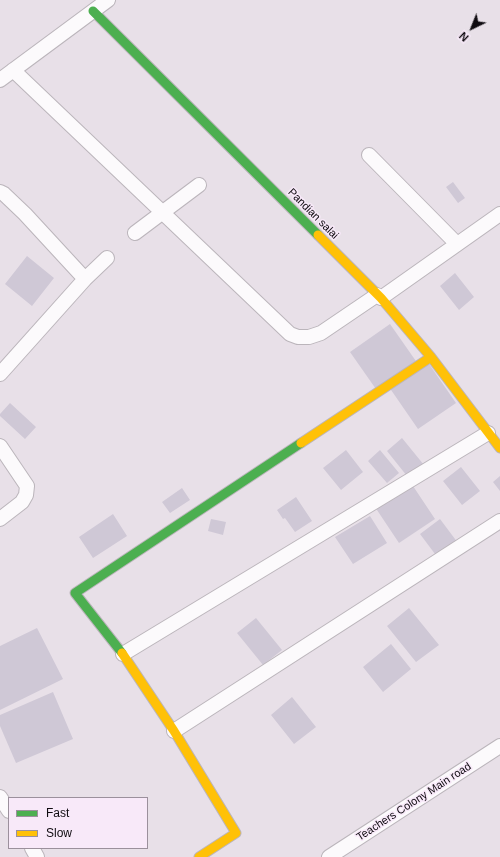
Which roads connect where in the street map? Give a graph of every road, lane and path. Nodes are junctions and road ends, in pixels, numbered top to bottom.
1 (108, 0) edge
2 (93, 11) junction
3 (13, 70) junction
4 (0, 80) edge
5 (369, 155) dead end
6 (199, 186) dead end
7 (0, 192) edge
8 (162, 212) junction
9 (500, 214) edge
10 (135, 233) dead end
11 (457, 244) junction
12 (107, 258) dead end
13 (85, 279) junction
14 (379, 296) junction
15 (431, 358) junction
16 (0, 374) edge
17 (488, 433) junction
18 (0, 446) edge
19 (500, 448) edge
20 (0, 519) edge
21 (500, 521) edge
22 (123, 654) junction
23 (174, 731) junction
24 (500, 746) edge
25 (0, 797) edge
26 (8, 809) edge
27 (199, 857) edge
28 (328, 857) edge

1 - 2 street
2 - 3 street
2 - 14 street, Pandian salai
3 - 4 street
3 - 8 street
5 - 11 street
6 - 8 street
7 - 13 street
8 - 10 street
8 - 14 street
9 - 11 street
11 - 14 street
12 - 13 street
13 - 16 street
14 - 15 street, Pandian salai
15 - 17 street, Pandian salai
15 - 22 street
17 - 19 street, Pandian salai
17 - 22 street
18 - 20 street
21 - 23 street
22 - 23 street
23 - 27 street
24 - 28 street, Teachers Colony Main road
25 - 26 street

